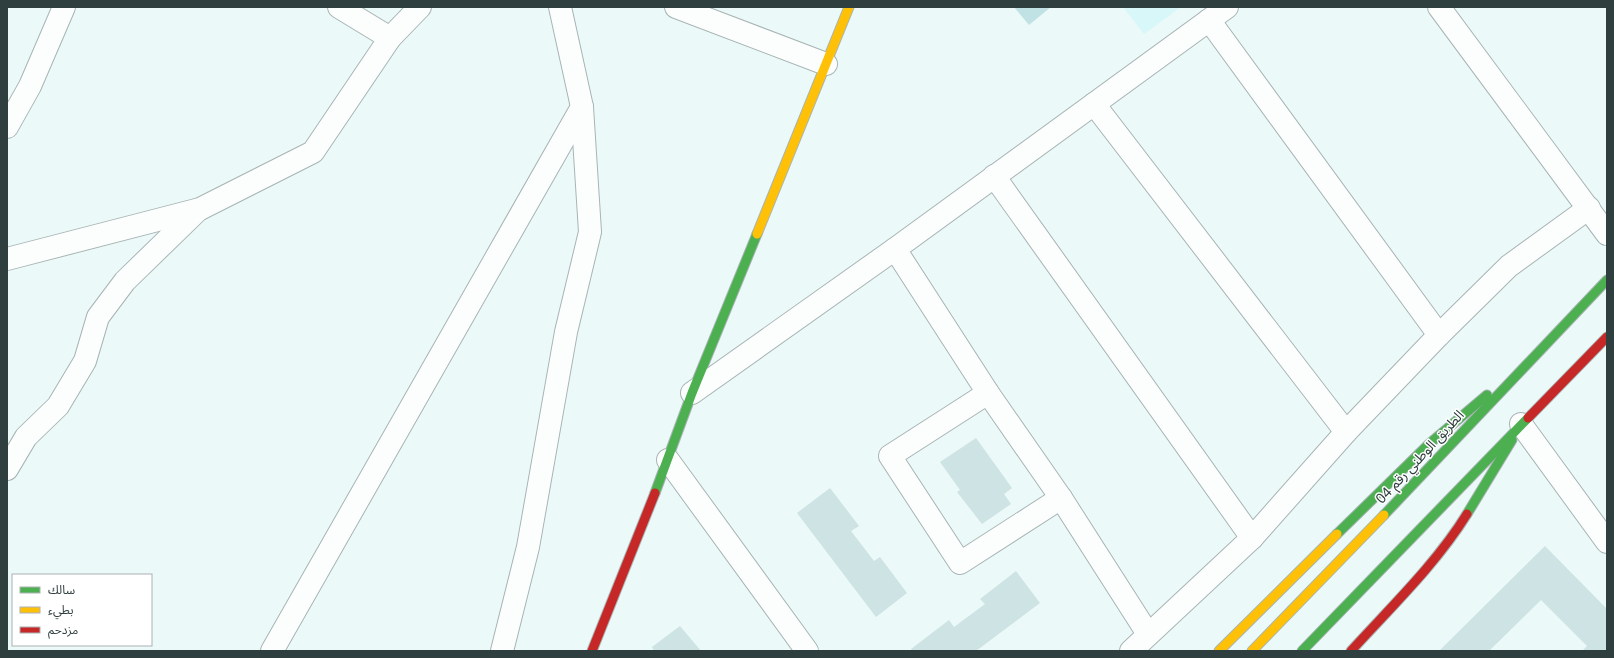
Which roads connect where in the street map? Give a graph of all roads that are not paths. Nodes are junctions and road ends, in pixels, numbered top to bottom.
1 (64, 7) edge
2 (339, 7) edge
3 (420, 7) edge
4 (560, 7) edge
5 (676, 7) edge
6 (849, 7) edge
7 (1227, 7) edge
8 (1438, 7) edge
9 (1209, 20) junction
10 (390, 38) junction
11 (826, 64) junction
12 (1094, 104) junction
13 (582, 107) junction
14 (7, 127) edge
15 (994, 176) junction
16 (1589, 208) junction
17 (200, 209) junction
18 (1607, 234) edge
19 (895, 249) junction
20 (7, 259) edge
21 (1607, 280) edge
22 (1439, 334) junction
23 (1607, 337) edge
24 (1532, 357) junction
25 (692, 393) junction
26 (988, 393) junction
27 (1521, 424) junction
28 (1346, 432) junction
29 (668, 460) junction
30 (7, 469) edge
31 (1061, 498) junction
32 (1252, 538) junction
33 (1607, 542) edge
34 (1148, 634) junction
35 (272, 651) edge
36 (502, 651) edge
37 (592, 651) edge
38 (807, 651) edge
39 (1131, 651) edge
40 (1219, 651) edge
41 (1252, 651) edge
42 (1302, 651) edge
43 (1351, 651) edge

1 - 14 street
2 - 10 street
3 - 10 street
4 - 13 street
5 - 11 street
6 - 11 main road
7 - 9 street
8 - 16 street
9 - 12 street
9 - 22 street
10 - 17 street
11 - 25 main road
12 - 15 street
12 - 28 street
13 - 35 street
13 - 36 street
15 - 19 street
15 - 32 street
16 - 18 street
16 - 22 street
17 - 20 street
17 - 30 street
19 - 25 street
19 - 26 street
21 - 24 main road, الطريق الوطني رقم 04
22 - 28 street
23 - 27 main road
24 - 40 main road
24 - 41 main road, الطريق الوطني رقم 04
25 - 29 main road
26 - 31 street
26 - 31 street
27 - 33 street
27 - 42 main road
27 - 43 main road
28 - 32 street
29 - 37 main road
29 - 38 street
31 - 34 street
32 - 34 street
34 - 39 street

